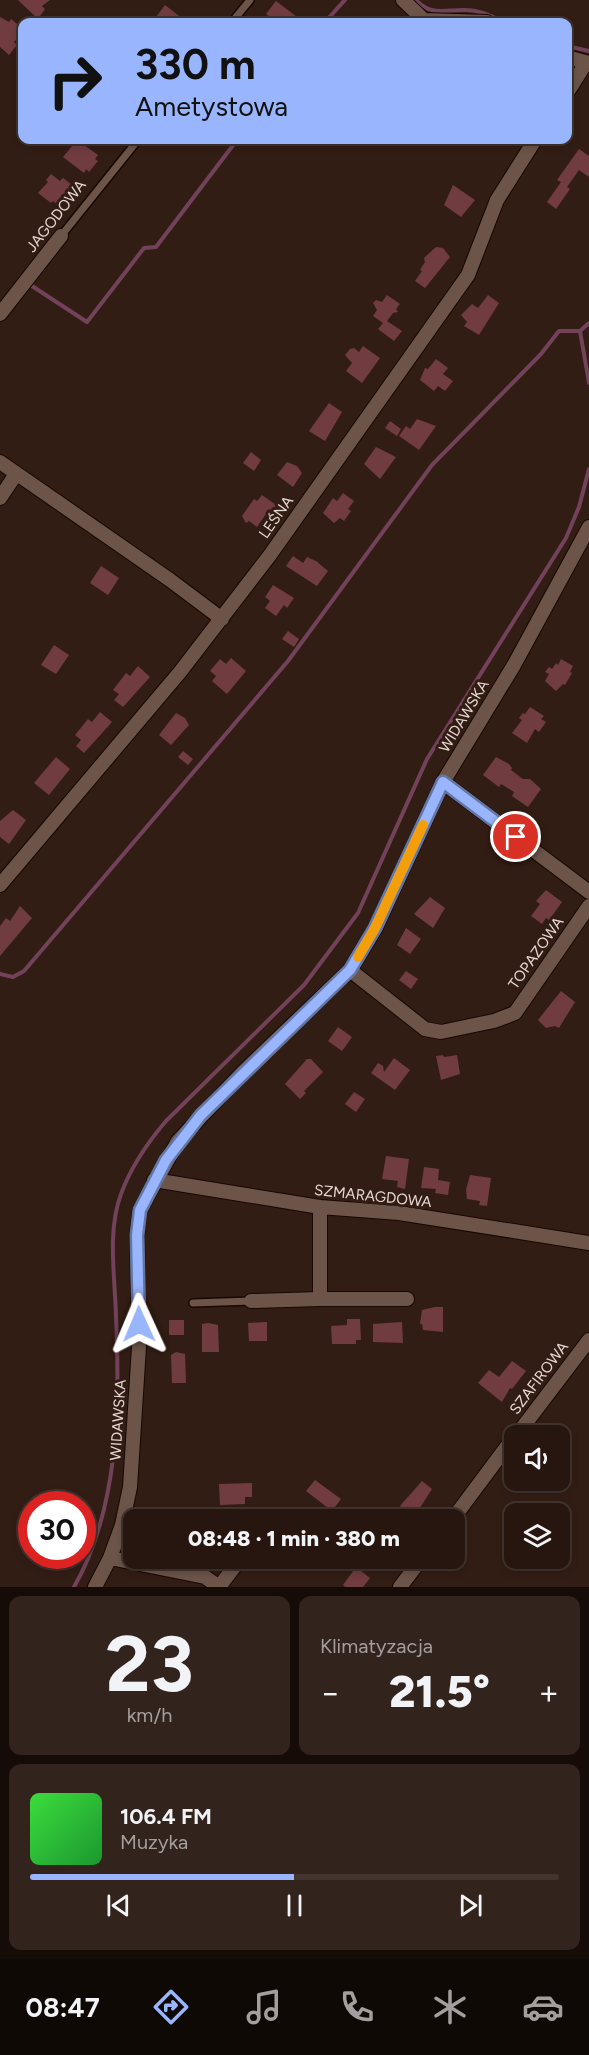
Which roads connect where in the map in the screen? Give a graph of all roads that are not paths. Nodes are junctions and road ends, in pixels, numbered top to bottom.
1 (250, 0) edge
2 (404, 0) edge
3 (235, 18) edge
4 (422, 18) edge
5 (572, 58) edge
6 (588, 63) edge
7 (572, 86) edge
8 (135, 144) edge
9 (532, 144) edge
10 (61, 236) joint
11 (0, 314) edge
12 (0, 462) edge
13 (16, 474) junction
14 (0, 498) edge
15 (589, 527) edge
16 (222, 619) junction
17 (443, 782) junction
18 (0, 885) edge
19 (589, 892) edge
20 (589, 906) edge
21 (350, 970) junction
22 (154, 1180) junction
23 (320, 1207) junction
24 (589, 1243) edge
25 (320, 1299) junction
26 (406, 1299) dead end
27 (251, 1301) joint
28 (193, 1303) dead end
29 (589, 1340) edge
30 (523, 1425) edge
31 (504, 1451) edge
32 (460, 1509) edge
33 (110, 1558) junction
34 (233, 1569) edge
35 (415, 1569) edge
36 (406, 1585) edge
37 (94, 1587) edge
38 (219, 1587) edge

1 - 3 lane
2 - 4 street
5 - 6 street
6 - 7 street
8 - 10 lane, JAGODOWA
9 - 16 street, LEŚNA
10 - 11 street, JAGODOWA
12 - 13 street
13 - 14 street
13 - 16 street
15 - 17 street, WIDAWSKA
16 - 18 street, LEŚNA
17 - 19 street
17 - 21 street, WIDAWSKA
20 - 21 street, TOPAZOWA
21 - 22 street, WIDAWSKA
22 - 23 street, SZMARAGDOWA
22 - 33 street, WIDAWSKA
23 - 24 street, SZMARAGDOWA
23 - 25 street
25 - 26 street
25 - 27 street
27 - 28 lane
29 - 30 street, SZAFIROWA
31 - 32 street, SZAFIROWA
33 - 37 street, WIDAWSKA
33 - 38 street
34 - 38 street
35 - 36 street

